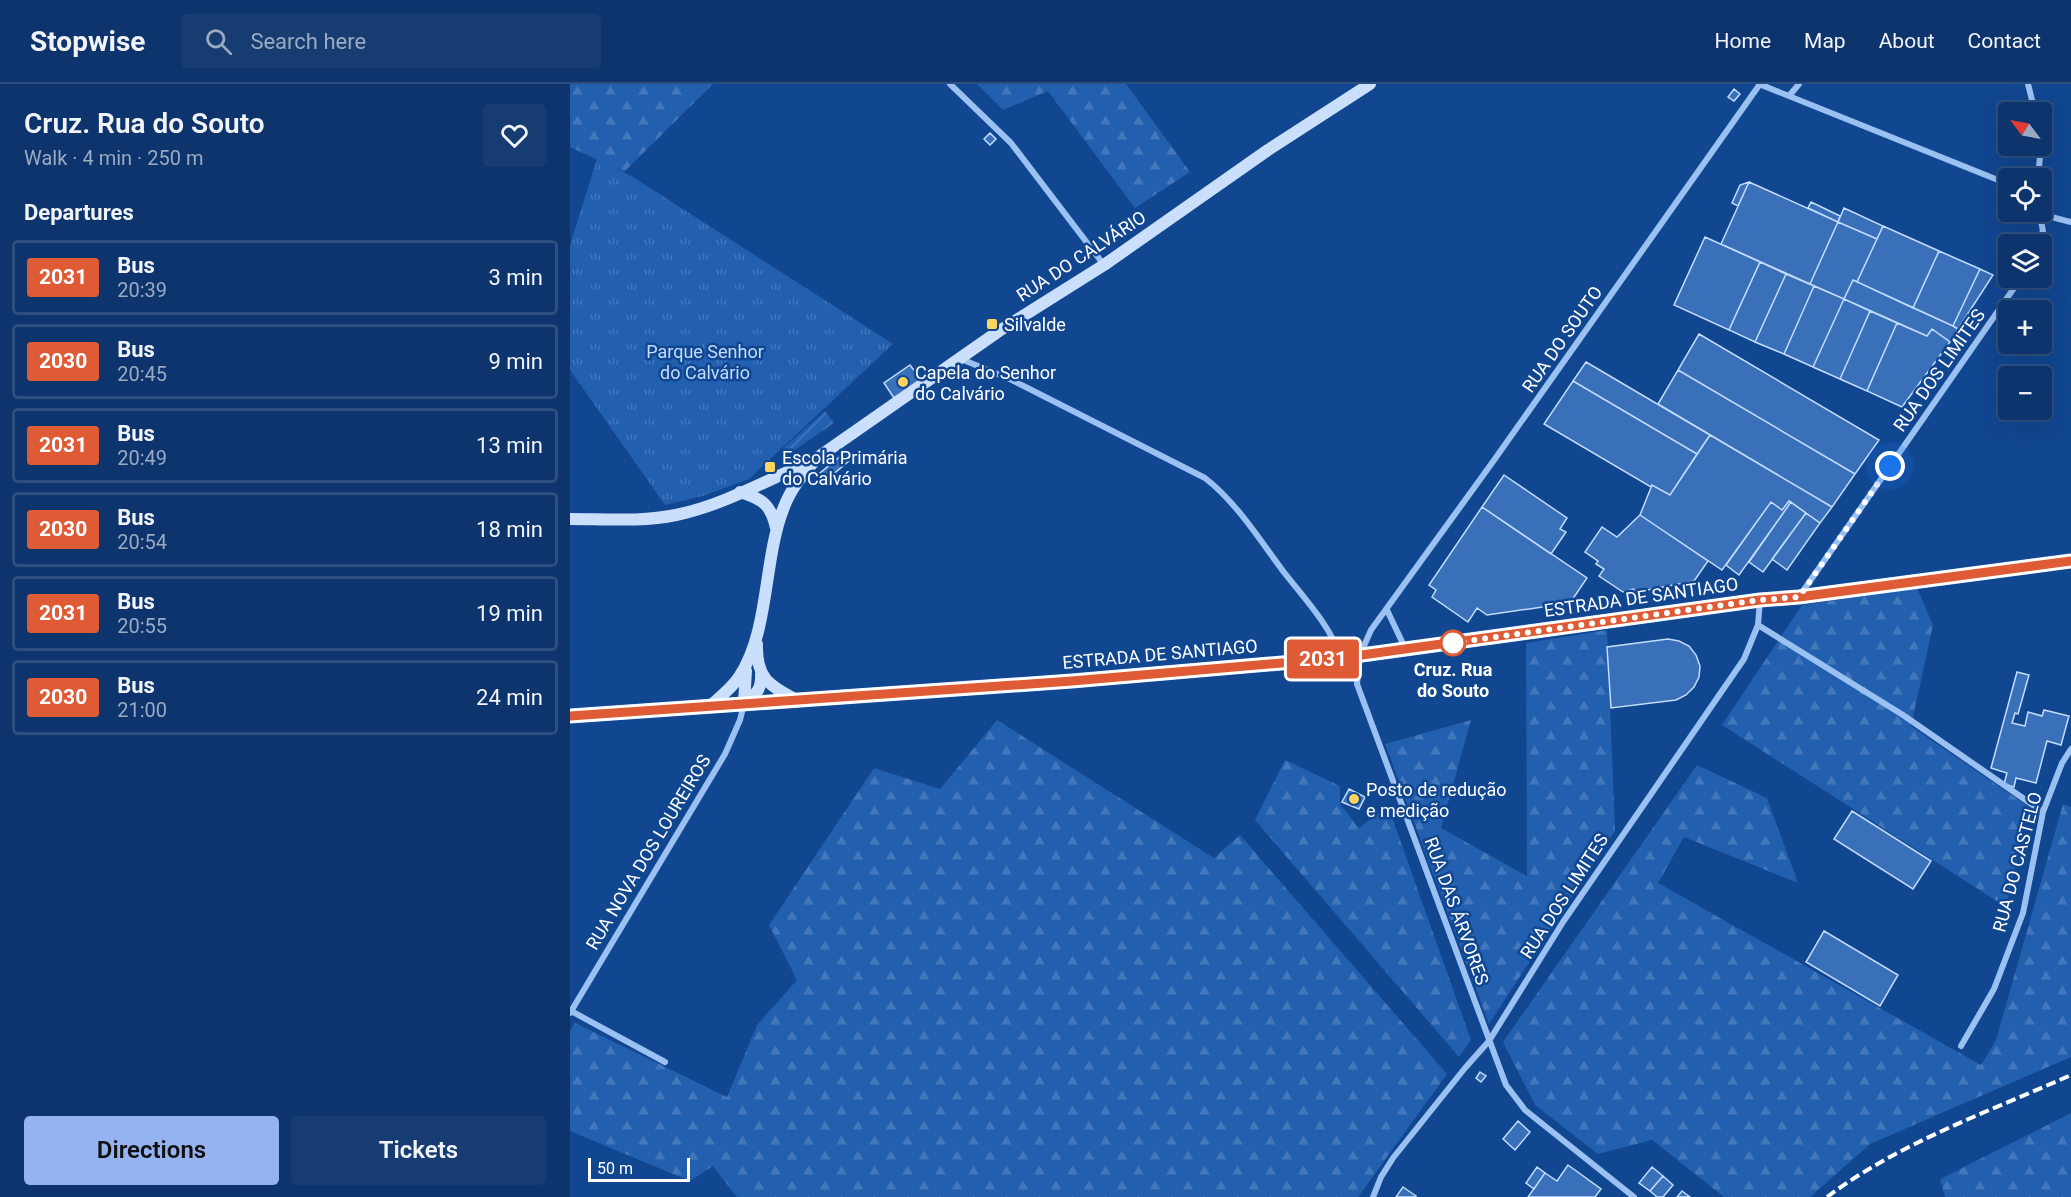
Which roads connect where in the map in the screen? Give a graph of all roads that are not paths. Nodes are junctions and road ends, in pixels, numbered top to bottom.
1 (950, 84) edge
2 (1370, 84) edge
3 (1759, 84) edge
4 (1799, 84) edge
5 (2028, 84) edge
6 (1789, 96) junction
7 (2032, 102) edge
8 (1998, 180) edge
9 (2052, 217) edge
10 (2071, 222) edge
11 (1104, 265) junction
12 (2014, 288) edge
13 (960, 359) junction
14 (817, 458) junction
15 (740, 492) junction
16 (570, 519) edge
17 (777, 530) junction
18 (2071, 561) edge
19 (1799, 597) junction
20 (1760, 600) junction
21 (1387, 610) junction
22 (1758, 625) junction
23 (758, 629) junction
24 (1405, 649) junction
25 (1360, 655) junction
26 (1340, 658) junction
27 (747, 664) junction
28 (761, 674) junction
29 (795, 699) junction
30 (744, 703) junction
31 (710, 706) junction
32 (570, 716) edge
33 (2071, 749) edge
34 (2043, 812) junction
35 (571, 1012) edge
36 (1489, 1041) junction
37 (1961, 1046) dead end
38 (665, 1062) dead end
39 (1372, 1197) edge
40 (1634, 1197) edge

1 - 11 street
2 - 11 main road, RUA DO CALVÁRIO
3 - 6 street
3 - 21 street, RUA DO SOUTO
4 - 6 street
5 - 7 street
6 - 8 street
9 - 10 street
11 - 13 main road, RUA DO CALVÁRIO
12 - 19 street, RUA DOS LIMITES
13 - 14 main road, RUA DO CALVÁRIO
13 - 26 street
14 - 15 main road
14 - 17 main road, RUA DO CALVÁRIO
15 - 16 main road
15 - 17 main road
17 - 23 main road, RUA DO CALVÁRIO
18 - 19 main road, ESTRADA DE SANTIAGO
19 - 20 main road, ESTRADA DE SANTIAGO
20 - 22 street, RUA DOS LIMITES
20 - 24 main road, ESTRADA DE SANTIAGO
21 - 24 street
21 - 25 street, RUA DO SOUTO
22 - 34 street
22 - 36 street, RUA DOS LIMITES
23 - 27 main road, RUA DO CALVÁRIO
23 - 28 main road, RUA DO CALVÁRIO
24 - 25 main road, ESTRADA DE SANTIAGO
25 - 26 main road, ESTRADA DE SANTIAGO
25 - 36 street, RUA DAS ÁRVORES
26 - 29 main road, ESTRADA DE SANTIAGO
27 - 30 main road, RUA DO CALVÁRIO
27 - 31 main road, RUA DO CALVÁRIO
28 - 29 main road
28 - 30 main road
29 - 30 main road, ESTRADA DE SANTIAGO
30 - 31 main road, ESTRADA DE SANTIAGO
30 - 35 street, RUA NOVA DOS LOUREIROS
31 - 32 main road, ESTRADA DE SANTIAGO
33 - 34 street, RUA DO CASTELO
34 - 37 street, RUA DO CASTELO
35 - 38 street
36 - 39 street, RUA DOS LIMITES
36 - 40 street, RUA DAS ÁRVORES

